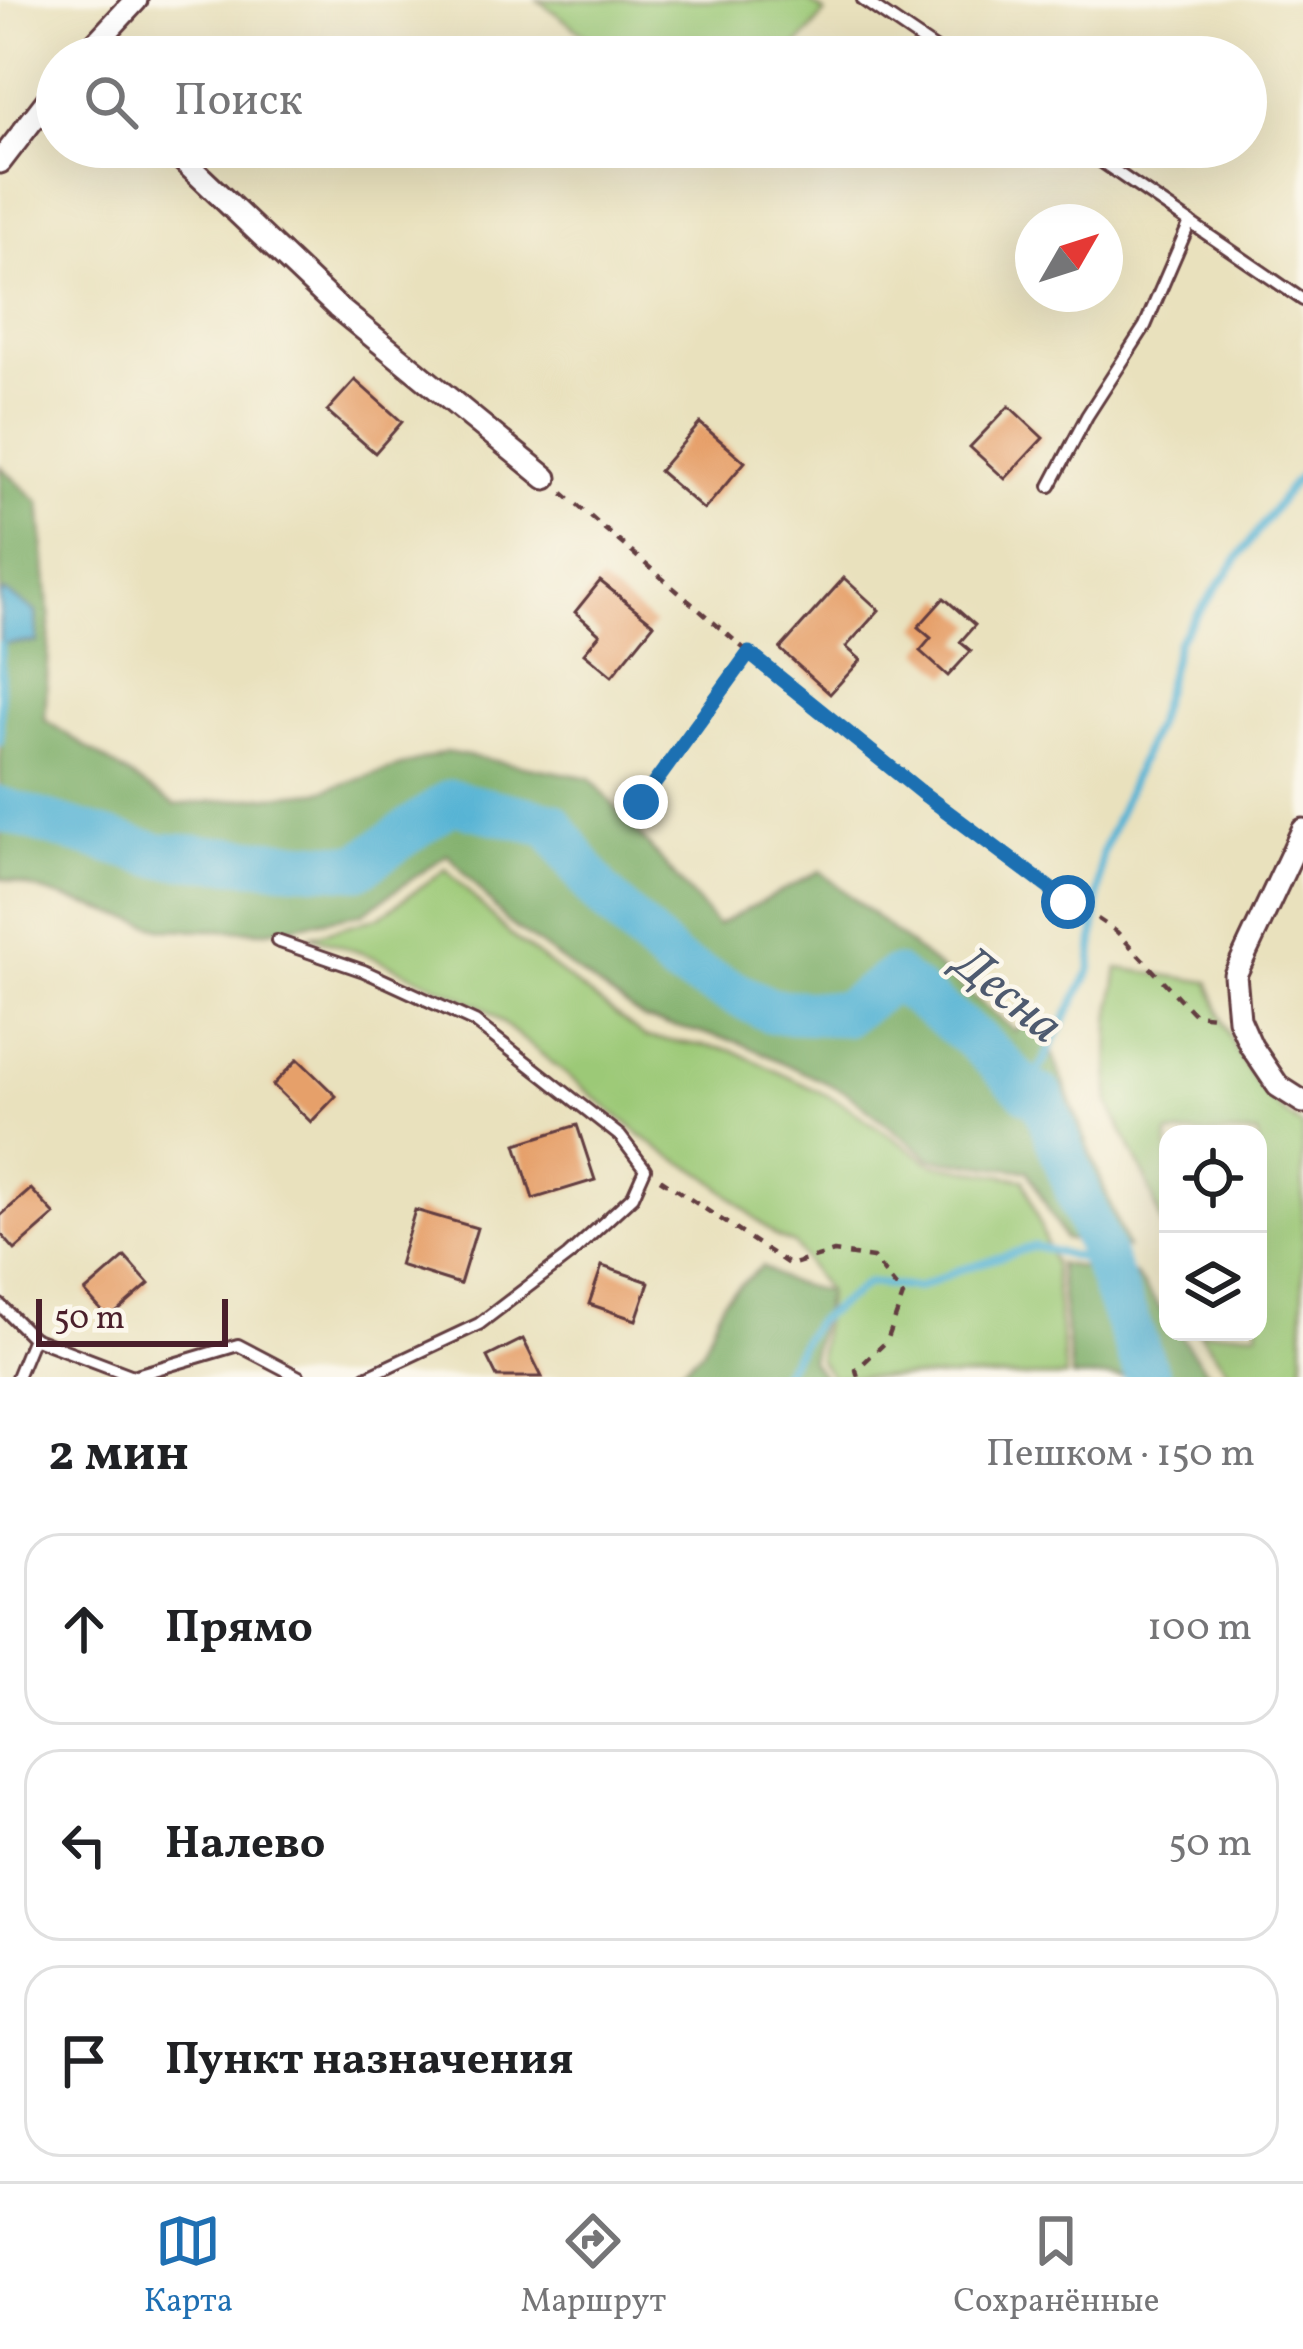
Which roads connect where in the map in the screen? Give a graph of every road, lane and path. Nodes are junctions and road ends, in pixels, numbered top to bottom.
1 (136, 0) edge
2 (863, 0) edge
3 (103, 36) edge
4 (916, 36) edge
5 (36, 115) edge
6 (0, 162) edge
7 (191, 168) edge
8 (1111, 168) edge
9 (1190, 222) junction
10 (1303, 300) edge
11 (545, 478) joint
12 (1050, 486) dead end
13 (749, 653) junction
14 (646, 808) dead end
15 (1303, 830) edge
16 (277, 940) dead end
17 (1239, 1019) junction
18 (1303, 1102) edge
19 (645, 1169) junction
20 (0, 1305) edge
21 (34, 1338) junction
22 (17, 1377) edge
23 (299, 1377) edge
24 (366, 1377) edge
25 (857, 1377) edge

1 - 3 street
2 - 4 lane
5 - 6 street
7 - 11 street
8 - 9 lane
9 - 10 lane
9 - 12 lane
11 - 13 path
13 - 14 path
13 - 17 path
15 - 17 street
16 - 19 lane
17 - 18 street
19 - 24 lane
19 - 25 path
20 - 21 lane
21 - 22 lane
21 - 23 lane

